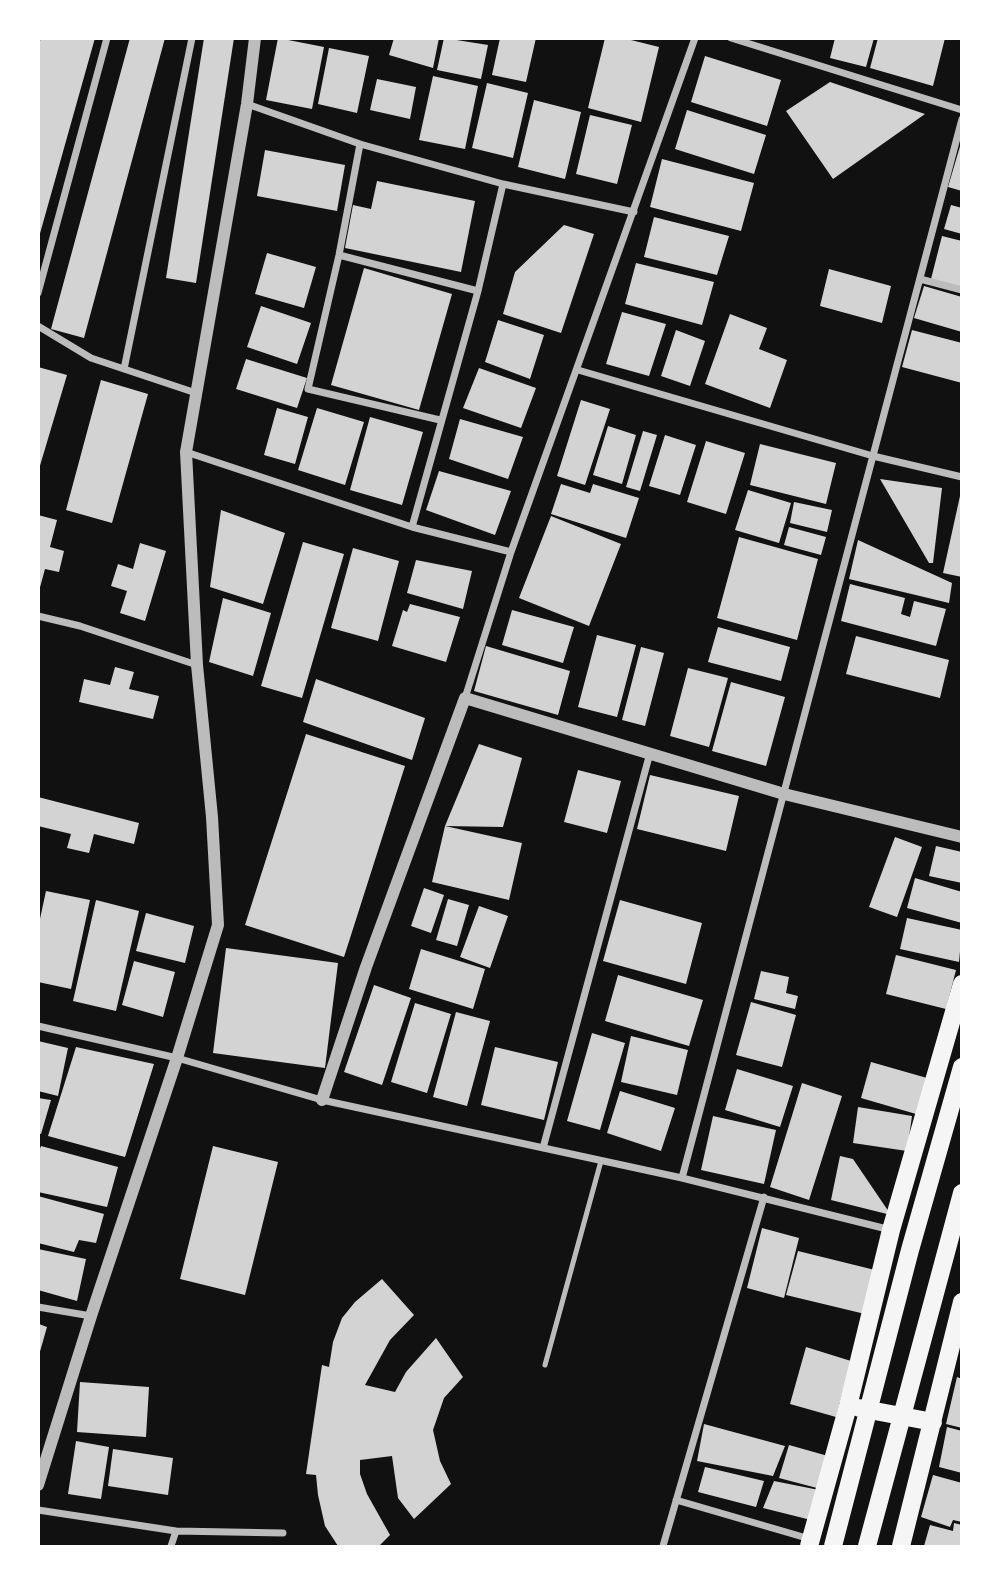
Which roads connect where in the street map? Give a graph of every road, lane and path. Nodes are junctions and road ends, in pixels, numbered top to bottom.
1 (107, 38) edge
2 (192, 38) edge
3 (255, 38) edge
4 (695, 38) edge
5 (732, 38) edge
6 (247, 104) junction
7 (961, 110) edge
8 (961, 119) edge
9 (360, 144) junction
10 (503, 184) junction
11 (634, 212) junction
12 (339, 255) junction
13 (920, 279) junction
14 (961, 290) edge
15 (478, 291) junction
16 (38, 293) edge
17 (38, 326) edge
18 (124, 369) junction
19 (578, 370) junction
20 (196, 393) junction
21 (440, 420) junction
22 (186, 452) junction
23 (873, 456) junction
24 (961, 477) edge
25 (412, 527) junction
26 (511, 551) junction
27 (38, 616) edge
28 (197, 665) junction
29 (465, 698) junction
30 (650, 753) junction
31 (784, 794) junction
32 (961, 837) edge
33 (961, 984) edge
34 (38, 1026) edge
35 (177, 1058) junction
36 (961, 1067) edge
37 (322, 1100) junction
38 (542, 1148) junction
39 (601, 1161) junction
40 (682, 1178) junction
41 (961, 1193) edge
42 (764, 1197) junction
43 (891, 1230) junction
44 (961, 1302) edge
45 (38, 1307) edge
46 (91, 1316) junction
47 (545, 1364) dead end
48 (848, 1406) junction
49 (933, 1422) junction
50 (38, 1485) edge
51 (676, 1500) junction
52 (38, 1510) edge
53 (176, 1531) junction
54 (283, 1533) dead end
55 (810, 1543) edge
56 (172, 1546) edge
57 (663, 1546) edge
58 (834, 1546) edge
59 (867, 1546) edge
60 (901, 1546) edge

1 - 16 street
2 - 18 street
3 - 6 street
4 - 11 street
5 - 7 street
6 - 9 street
6 - 20 street
8 - 13 street
9 - 10 street
9 - 12 street
10 - 11 street
10 - 15 street
11 - 19 street
12 - 15 street
12 - 21 street
13 - 14 street
13 - 23 street
15 - 21 street
17 - 18 street
18 - 20 street
19 - 23 street
19 - 26 street
20 - 22 street
21 - 25 street
22 - 25 street
22 - 28 street
23 - 24 street
23 - 31 street
25 - 26 street
26 - 29 street
27 - 28 street
28 - 35 street
29 - 30 street
29 - 37 street
30 - 31 street
30 - 38 street
31 - 32 street
31 - 40 street
33 - 43 main road
34 - 35 street
35 - 37 street
35 - 46 street
36 - 58 main road
37 - 38 street
38 - 39 street
39 - 40 street
39 - 47 lane
40 - 42 street
41 - 59 main road
42 - 43 street
42 - 51 street
43 - 48 main road
44 - 49 main road
45 - 46 street
46 - 50 street
48 - 49 main road
48 - 55 main road
49 - 60 main road
51 - 55 street
51 - 57 street
52 - 53 street
53 - 54 street
53 - 56 street

